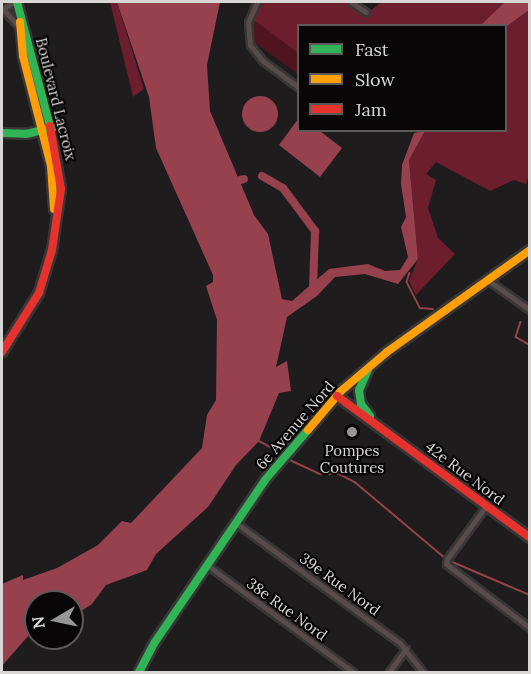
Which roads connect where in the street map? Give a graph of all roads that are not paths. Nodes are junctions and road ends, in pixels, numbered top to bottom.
1 (15, 2) edge
2 (257, 2) edge
3 (351, 2) edge
4 (2, 8) edge
5 (366, 12) dead end
6 (19, 24) junction
7 (297, 86) edge
8 (47, 129) junction
9 (2, 133) edge
10 (530, 250) edge
11 (489, 280) junction
12 (530, 310) edge
13 (2, 352) edge
14 (374, 362) junction
15 (336, 398) junction
16 (384, 429) junction
17 (486, 506) junction
18 (236, 523) junction
19 (530, 538) edge
20 (207, 565) junction
21 (530, 628) edge
22 (406, 649) junction
23 (139, 672) edge
24 (353, 672) edge
25 (388, 672) edge
26 (423, 672) edge

1 - 4 street
1 - 6 main road, Boulevard Lacroix
2 - 7 street
3 - 5 street
4 - 6 street
6 - 8 main road, Boulevard Lacroix
8 - 9 main road
8 - 13 main road, Boulevard Lacroix
10 - 11 main road, 6e Avenue Nord
11 - 12 street
11 - 14 main road, 6e Avenue Nord
14 - 15 main road, 6e Avenue Nord
14 - 16 main road, 42e Rue Nord
15 - 16 main road, 42e Rue Nord
15 - 18 main road, 6e Avenue Nord
16 - 17 main road, 42e Rue Nord
17 - 19 main road, 42e Rue Nord
17 - 21 street
18 - 20 main road, 6e Avenue Nord
18 - 22 street, 39e Rue Nord
20 - 23 main road, 6e Avenue Nord
20 - 24 street, 38e Rue Nord
22 - 25 street
22 - 26 street, 39e Rue Nord

